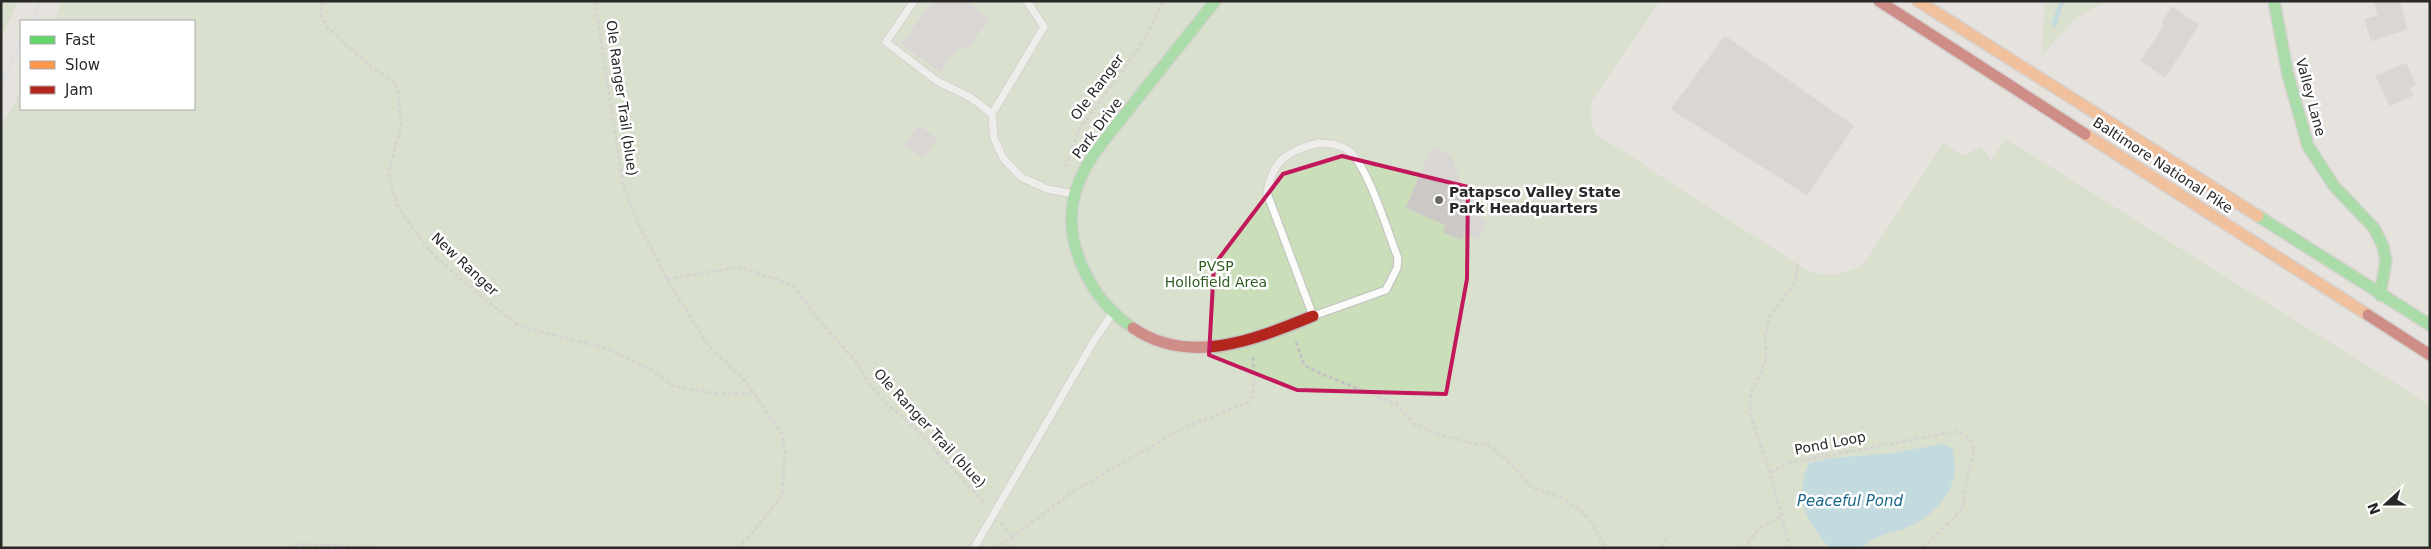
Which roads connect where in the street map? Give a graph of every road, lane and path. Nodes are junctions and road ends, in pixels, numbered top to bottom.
1 (322, 1) edge
2 (595, 1) edge
3 (914, 1) edge
4 (1026, 1) edge
5 (1162, 1) edge
6 (1216, 1) edge
7 (1879, 1) edge
8 (1918, 1) edge
9 (2274, 1) edge
10 (992, 114) junction
11 (1069, 192) junction
12 (1798, 261) dead end
13 (667, 279) junction
14 (2380, 295) junction
15 (1112, 314) junction
16 (1313, 316) junction
17 (1289, 325) junction
18 (2430, 325) edge
19 (1254, 339) junction
20 (2430, 355) edge
21 (755, 393) junction
22 (1770, 473) junction
23 (995, 514) junction
24 (1783, 515) junction
25 (1668, 535) dead end
26 (1012, 537) junction
27 (288, 548) edge
28 (382, 548) edge
29 (737, 548) edge
30 (974, 548) edge
31 (993, 548) edge
32 (1016, 548) edge
33 (1605, 548) edge
34 (1661, 548) edge
35 (1744, 548) edge
36 (1790, 548) edge
37 (1922, 548) edge

1 - 21 path, New Ranger
2 - 13 path, Ole Ranger Trail (blue)
3 - 10 lane
4 - 10 lane
5 - 11 path, Ole Ranger
6 - 11 main road, Park Drive
7 - 20 main road, Baltimore National Pike
8 - 14 main road, Baltimore National Pike
9 - 14 main road, Valley Lane
10 - 11 lane
11 - 15 main road, Park Drive
12 - 22 path
13 - 21 path, Ole Ranger Trail (blue)
13 - 23 path, Ole Ranger Trail (blue)
14 - 18 main road, Baltimore National Pike
15 - 19 main road, Park Drive
15 - 23 lane
16 - 16 lane, Park Drive
16 - 17 main road, Park Drive
17 - 19 main road, Park Drive
17 - 33 path
19 - 26 path
21 - 29 path, Ole Ranger Trail (blue)
22 - 24 path
22 - 37 path, Pond Loop
23 - 26 path, Ole Ranger Trail (blue)
23 - 30 lane
24 - 35 path
24 - 36 path
25 - 34 path
26 - 31 path
26 - 32 path, Ole Ranger Trail (blue)
27 - 28 path

